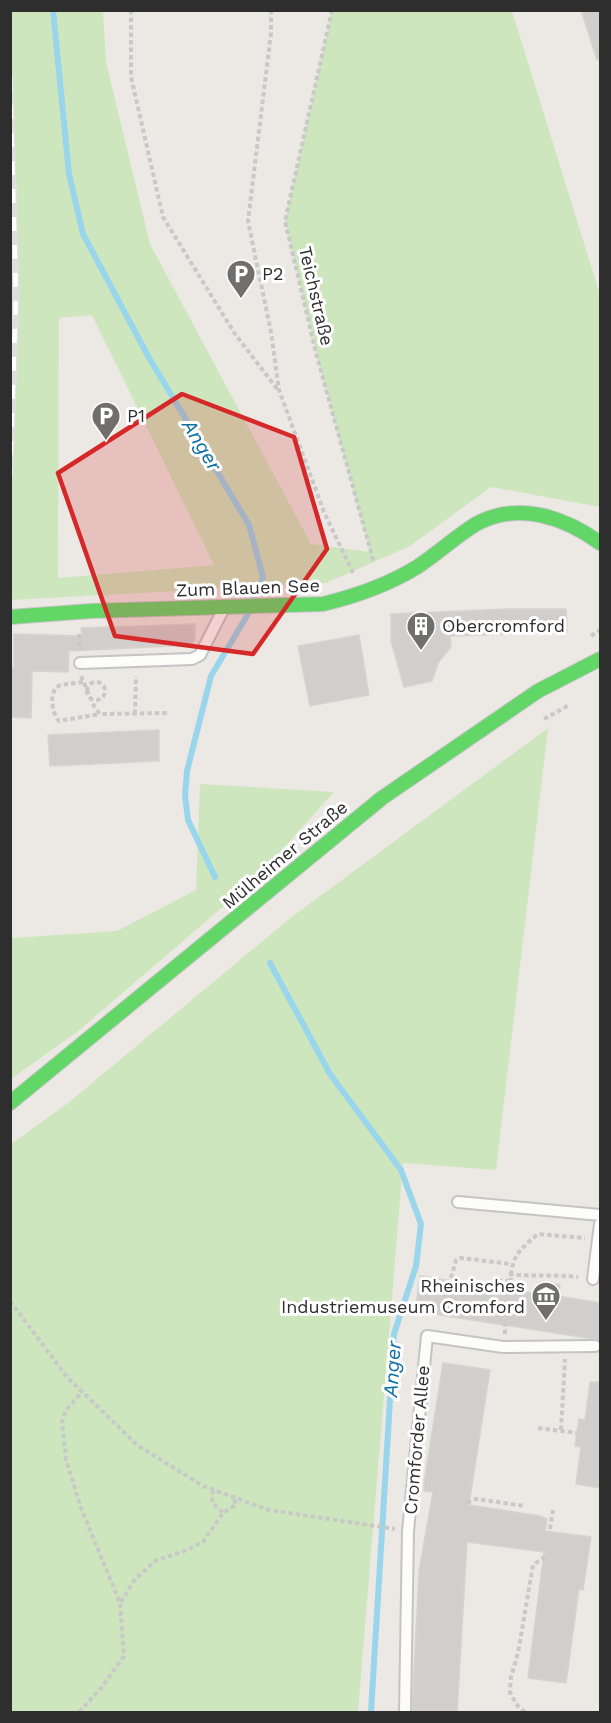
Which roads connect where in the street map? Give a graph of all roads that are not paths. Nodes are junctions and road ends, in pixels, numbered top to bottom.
1 (600, 543) edge
2 (230, 607) junction
3 (10, 617) edge
4 (600, 659) edge
5 (80, 663) road end
6 (10, 1103) edge
7 (458, 1202) dead end
8 (600, 1215) edge
9 (600, 1224) edge
10 (593, 1279) road end
11 (595, 1346) dead end
12 (405, 1713) edge

1 - 2 main road, Zum Blauen See
2 - 3 main road, Zum Blauen See
2 - 5 lane
4 - 6 main road, Mülheimer Straße
7 - 8 lane
9 - 10 lane
11 - 12 lane, Cromforder Allee

